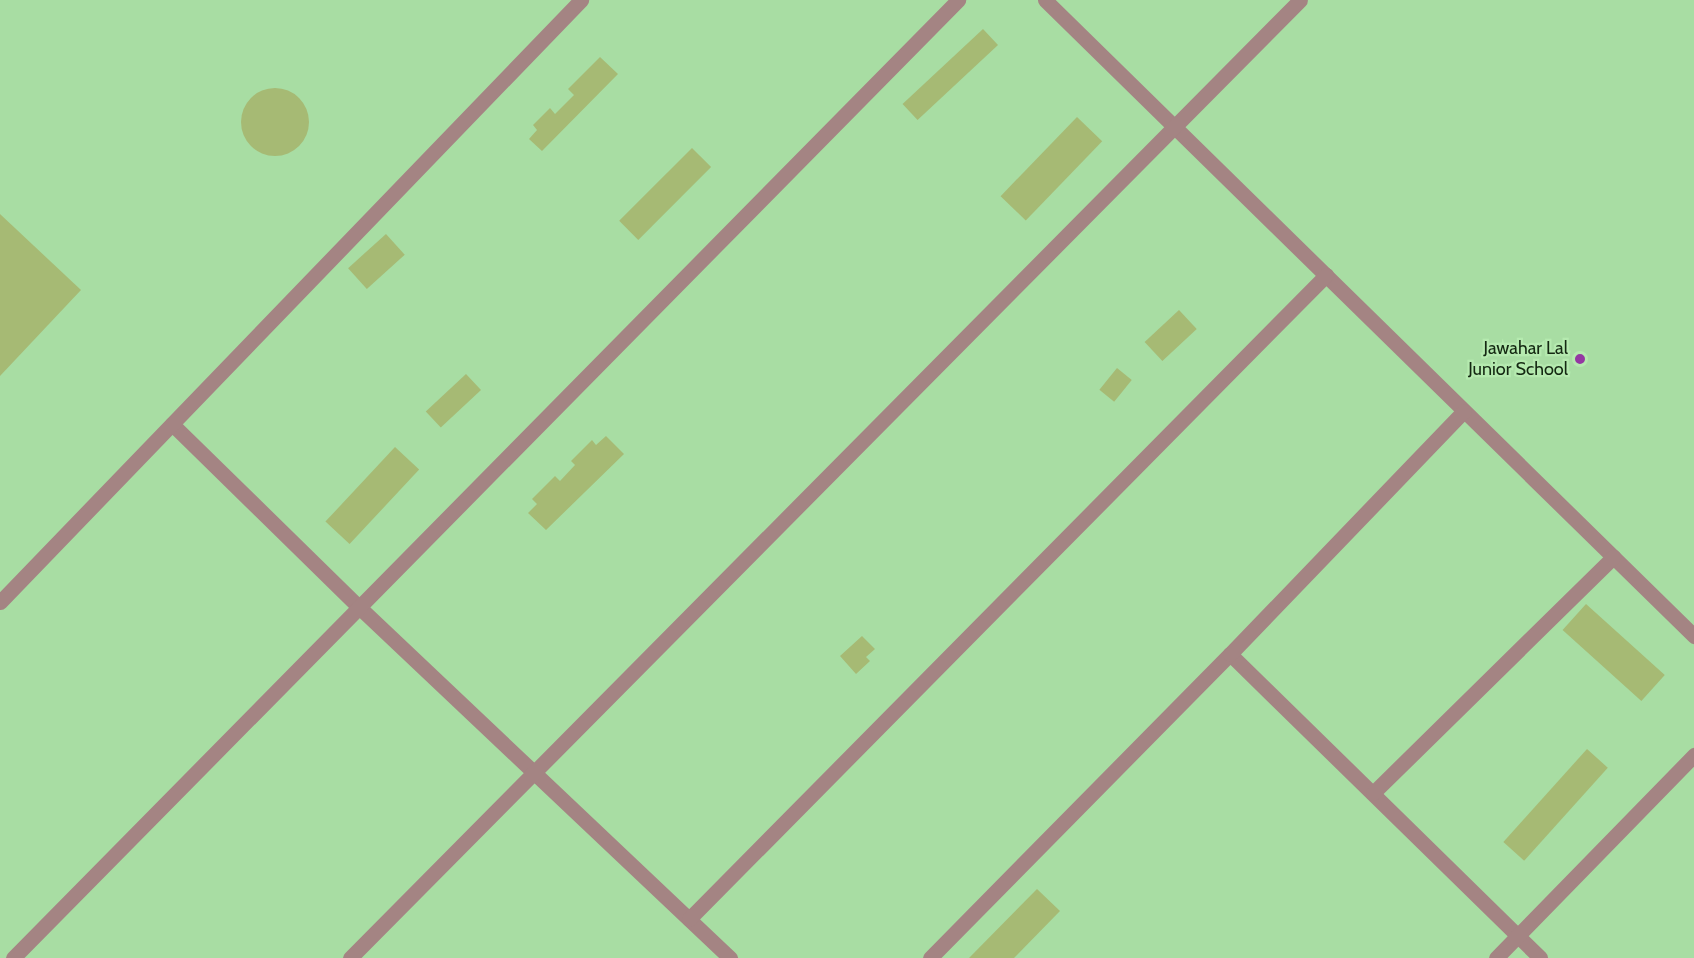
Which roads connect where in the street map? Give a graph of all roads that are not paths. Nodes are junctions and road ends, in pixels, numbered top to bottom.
1 (581, 0) edge
2 (958, 0) edge
3 (1045, 0) edge
4 (1300, 0) edge
5 (1175, 127) junction
6 (1326, 275) junction
7 (1464, 411) junction
8 (172, 424) junction
9 (1613, 557) junction
10 (0, 602) edge
11 (359, 607) junction
12 (1694, 636) edge
13 (1230, 654) junction
14 (1694, 755) edge
15 (534, 773) junction
16 (1373, 792) junction
17 (689, 919) junction
18 (1519, 935) junction
19 (13, 958) edge
20 (350, 958) edge
21 (730, 958) edge
22 (930, 958) edge
23 (1496, 958) edge
24 (1540, 958) edge

1 - 8 street
2 - 11 street
3 - 5 street
4 - 5 street
5 - 6 street
5 - 15 street
6 - 7 street
6 - 17 street
7 - 9 street
7 - 13 street
8 - 10 street
8 - 11 street
9 - 12 street
9 - 16 street
11 - 15 street
11 - 19 street
13 - 16 street
13 - 22 street
14 - 18 street
15 - 17 street
15 - 20 street
16 - 18 street
17 - 21 street
18 - 23 street
18 - 24 street

